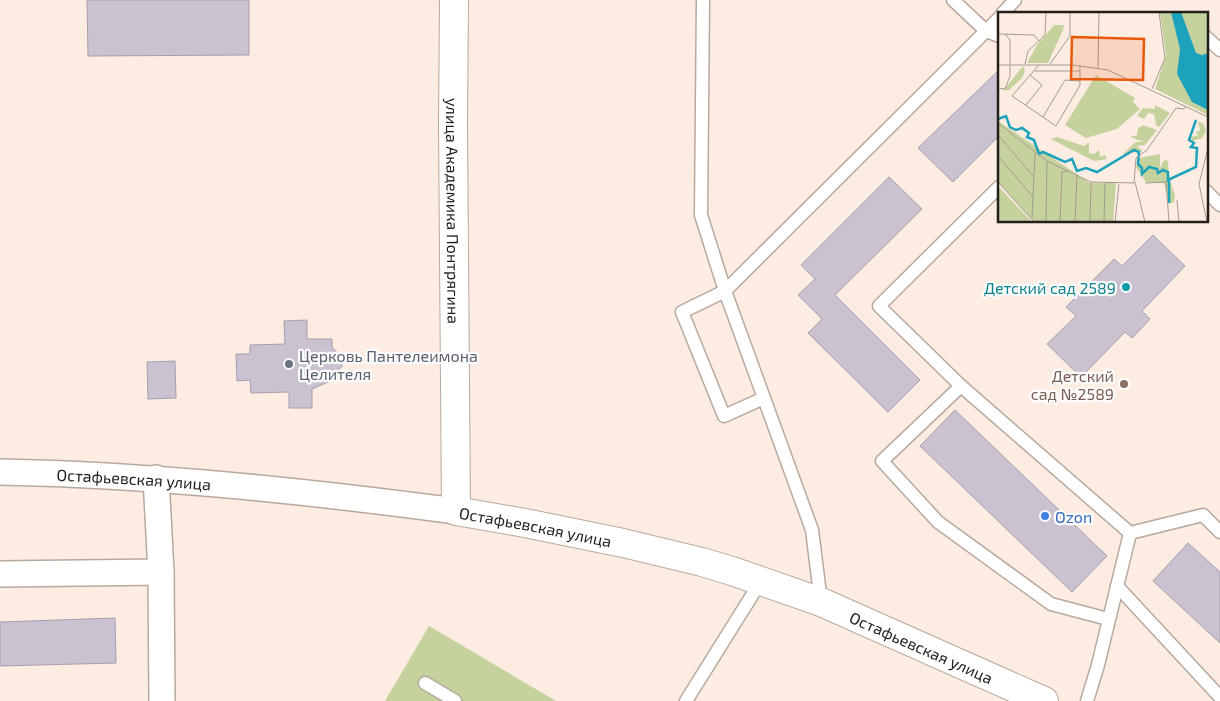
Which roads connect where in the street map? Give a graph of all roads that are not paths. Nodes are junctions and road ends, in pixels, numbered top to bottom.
1 (454, 0) edge
2 (703, 0) edge
3 (953, 0) edge
4 (1015, 0) edge
5 (1004, 12) edge
6 (998, 19) edge
7 (986, 31) junction
8 (998, 36) edge
9 (1208, 39) edge
10 (1220, 50) edge
11 (998, 188) edge
12 (1208, 193) edge
13 (1220, 205) edge
14 (725, 291) junction
15 (961, 386) junction
16 (764, 398) junction
17 (0, 472) edge
18 (156, 478) junction
19 (456, 512) junction
20 (1220, 532) edge
21 (1130, 533) junction
22 (161, 572) junction
23 (0, 574) edge
24 (761, 581) junction
25 (1117, 586) junction
26 (821, 602) junction
27 (1108, 618) junction
28 (425, 683) dead end
29 (1220, 697) edge
30 (162, 701) edge
31 (455, 701) edge
32 (686, 701) edge
33 (1044, 701) edge
34 (1087, 701) edge

1 - 19 street, улица Академика Понтрягина
2 - 14 lane
3 - 7 lane
4 - 5 lane
6 - 7 lane
7 - 8 lane
7 - 14 lane
9 - 10 lane
11 - 15 lane
12 - 13 lane
14 - 16 lane
14 - 16 lane
15 - 21 lane
15 - 27 lane
16 - 26 lane
17 - 18 street, Остафьевская улица
18 - 19 street, Остафьевская улица
18 - 22 street
19 - 24 street, Остафьевская улица
20 - 21 lane
21 - 25 lane
22 - 23 street
22 - 30 street
24 - 26 street, Остафьевская улица
24 - 32 lane
25 - 27 lane
25 - 29 lane
26 - 33 street, Остафьевская улица
27 - 34 lane
28 - 31 lane

